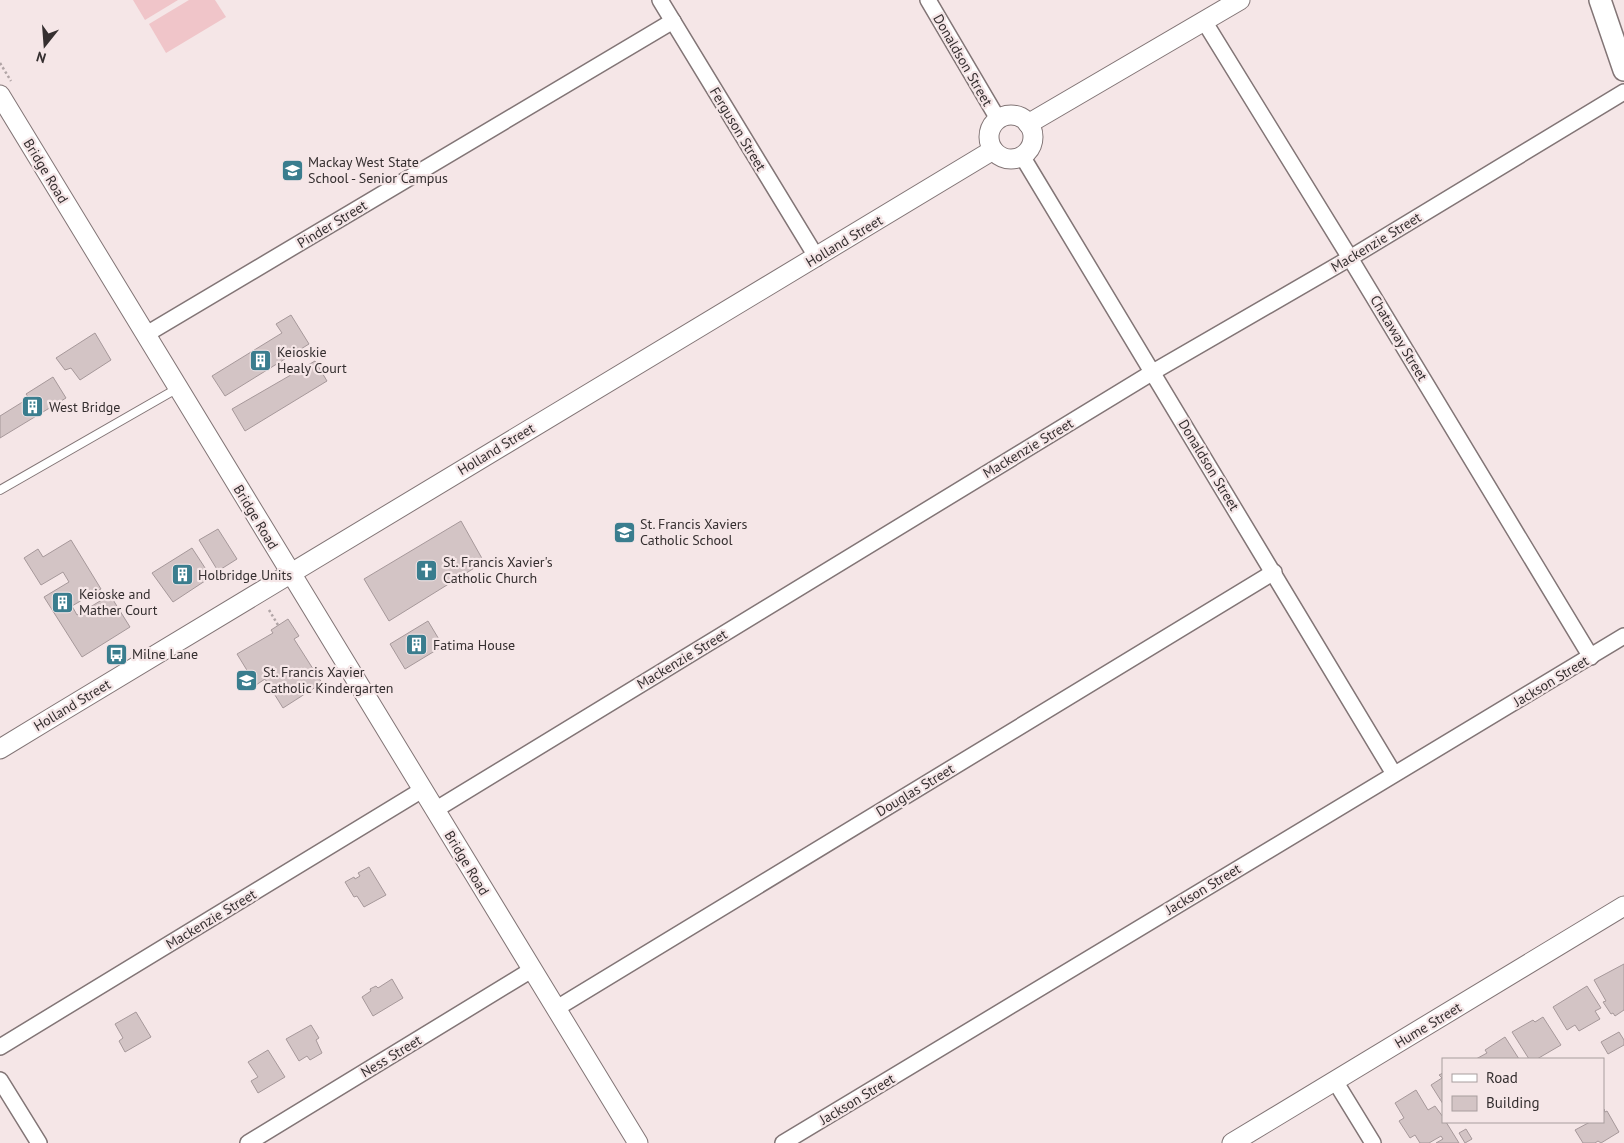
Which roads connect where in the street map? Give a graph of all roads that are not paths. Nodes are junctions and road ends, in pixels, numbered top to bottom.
1 (660, 0) edge
2 (928, 0) edge
3 (1240, 0) edge
4 (1600, 0) edge
5 (673, 21) junction
6 (1204, 21) junction
7 (1624, 70) edge
8 (1624, 92) edge
9 (0, 96) edge
10 (998, 119) junction
11 (1028, 124) junction
12 (993, 150) junction
13 (1022, 156) junction
14 (817, 258) junction
15 (1350, 258) junction
16 (145, 335) junction
17 (1153, 372) junction
18 (178, 388) junction
19 (0, 490) edge
20 (290, 572) junction
21 (1274, 572) junction
22 (1624, 636) edge
23 (1591, 657) junction
24 (0, 749) edge
25 (1394, 774) junction
26 (422, 790) junction
27 (435, 810) junction
28 (1624, 906) edge
29 (533, 969) junction
30 (556, 1008) junction
31 (0, 1047) edge
32 (0, 1080) edge
33 (1335, 1081) junction
34 (39, 1143) edge
35 (248, 1143) edge
36 (638, 1143) edge
37 (783, 1143) edge
38 (1232, 1143) edge
39 (1373, 1143) edge

1 - 5 street, Ferguson Street
2 - 10 street, Donaldson Street
3 - 6 street
4 - 7 main road
5 - 14 street, Ferguson Street
5 - 16 street, Pinder Street
6 - 11 street
6 - 15 street, Chataway Street
8 - 15 street, Mackenzie Street
9 - 16 street, Bridge Road
10 - 11 street
10 - 12 street
11 - 13 street
12 - 13 street
12 - 14 street, Holland Street
13 - 17 street, Donaldson Street
14 - 20 street, Holland Street
15 - 17 street, Mackenzie Street
15 - 23 street, Chataway Street
16 - 18 street, Bridge Road
17 - 21 street, Donaldson Street
17 - 27 street, Mackenzie Street
18 - 19 lane
18 - 20 street, Bridge Road
20 - 24 street, Holland Street
20 - 26 street, Bridge Road
21 - 25 street, Donaldson Street
21 - 30 street, Douglas Street
22 - 23 street, Jackson Street
23 - 25 street, Jackson Street
25 - 37 street, Jackson Street
26 - 27 street, Bridge Road
26 - 31 street, Mackenzie Street
27 - 29 street, Bridge Road
28 - 33 street, Hume Street
29 - 30 street, Bridge Road
29 - 35 street, Ness Street
30 - 36 street, Bridge Road
32 - 34 street
33 - 38 street, Hume Street
33 - 39 street

